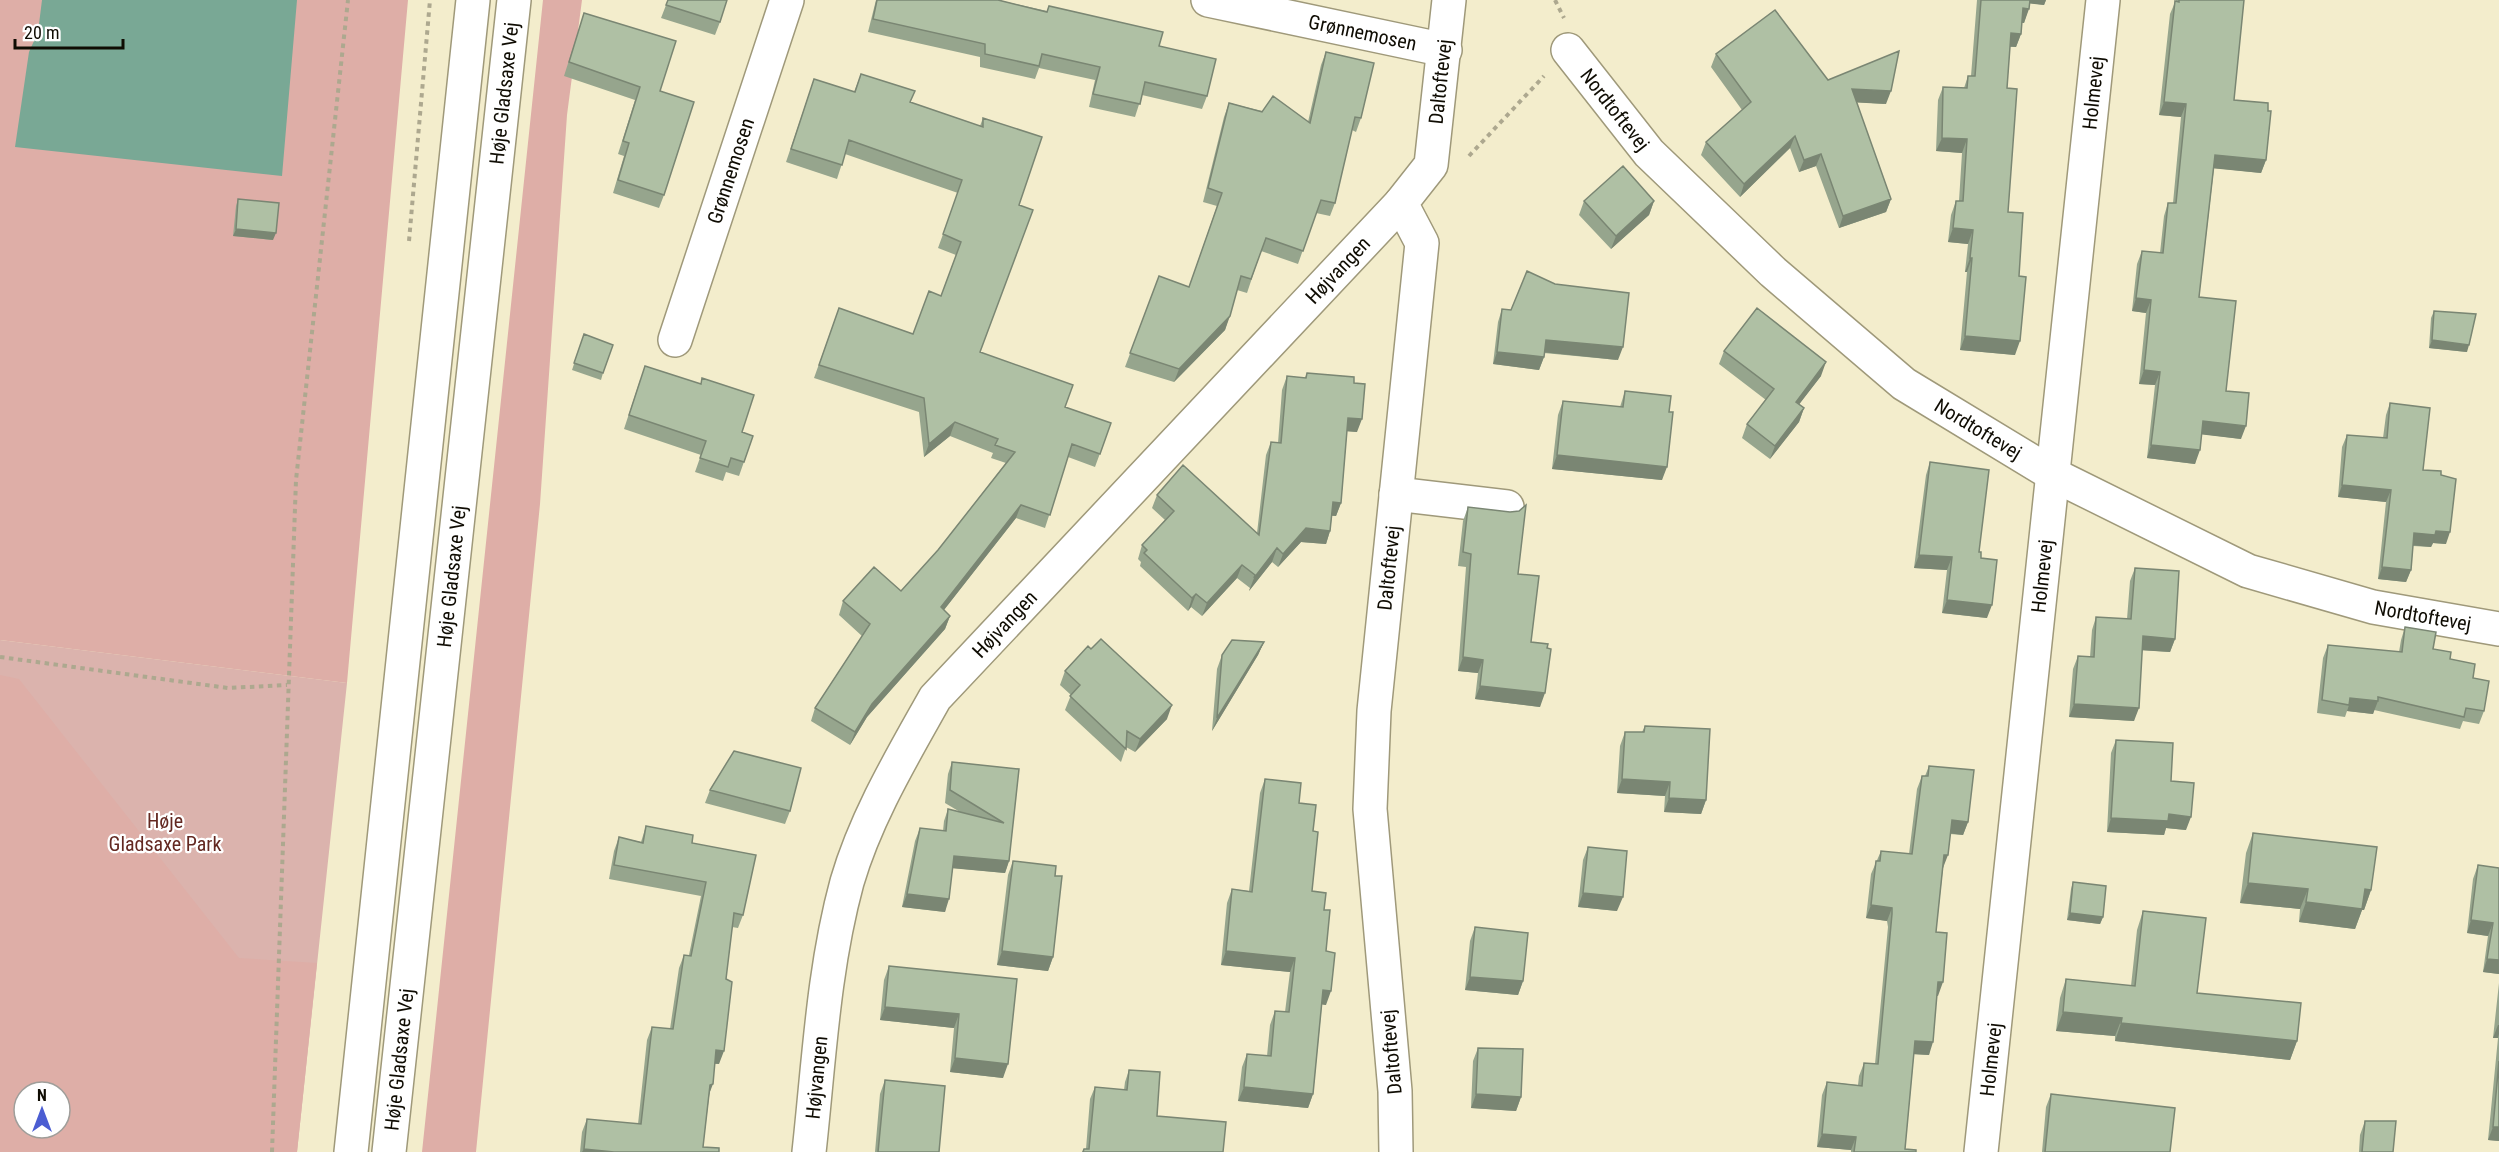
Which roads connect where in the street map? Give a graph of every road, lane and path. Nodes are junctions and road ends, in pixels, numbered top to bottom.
1 (348, 0) edge
2 (473, 0) edge
3 (514, 0) edge
4 (787, 0) edge
5 (1208, 0) edge
6 (1449, 0) edge
7 (1555, 0) edge
8 (2103, 0) edge
9 (1445, 50) junction
10 (1568, 50) junction
11 (1431, 165) junction
12 (1401, 202) junction
13 (675, 340) dead end
14 (2054, 475) junction
15 (1396, 494) junction
16 (1507, 507) dead end
17 (2499, 629) edge
18 (0, 657) edge
19 (287, 685) junction
20 (272, 1152) edge
21 (351, 1152) edge
22 (389, 1152) edge
23 (809, 1152) edge
24 (1396, 1152) edge
25 (1981, 1152) edge

1 - 19 path
2 - 21 street, Høje Gladsaxe Vej
3 - 22 street, Høje Gladsaxe Vej
4 - 13 street, Grønnemosen
5 - 9 street, Grønnemosen
6 - 9 street, Daltoftevej
7 - 10 path, Nordtoftevej
8 - 14 street, Holmevej
9 - 11 street, Daltoftevej
10 - 11 path, Nordtoftevej
10 - 14 street, Nordtoftevej
11 - 12 street
12 - 15 street, Daltoftevej
12 - 23 street, Højvangen
14 - 17 street, Nordtoftevej
14 - 25 street, Holmevej
15 - 16 street
15 - 24 street, Daltoftevej
18 - 19 path
19 - 20 path

